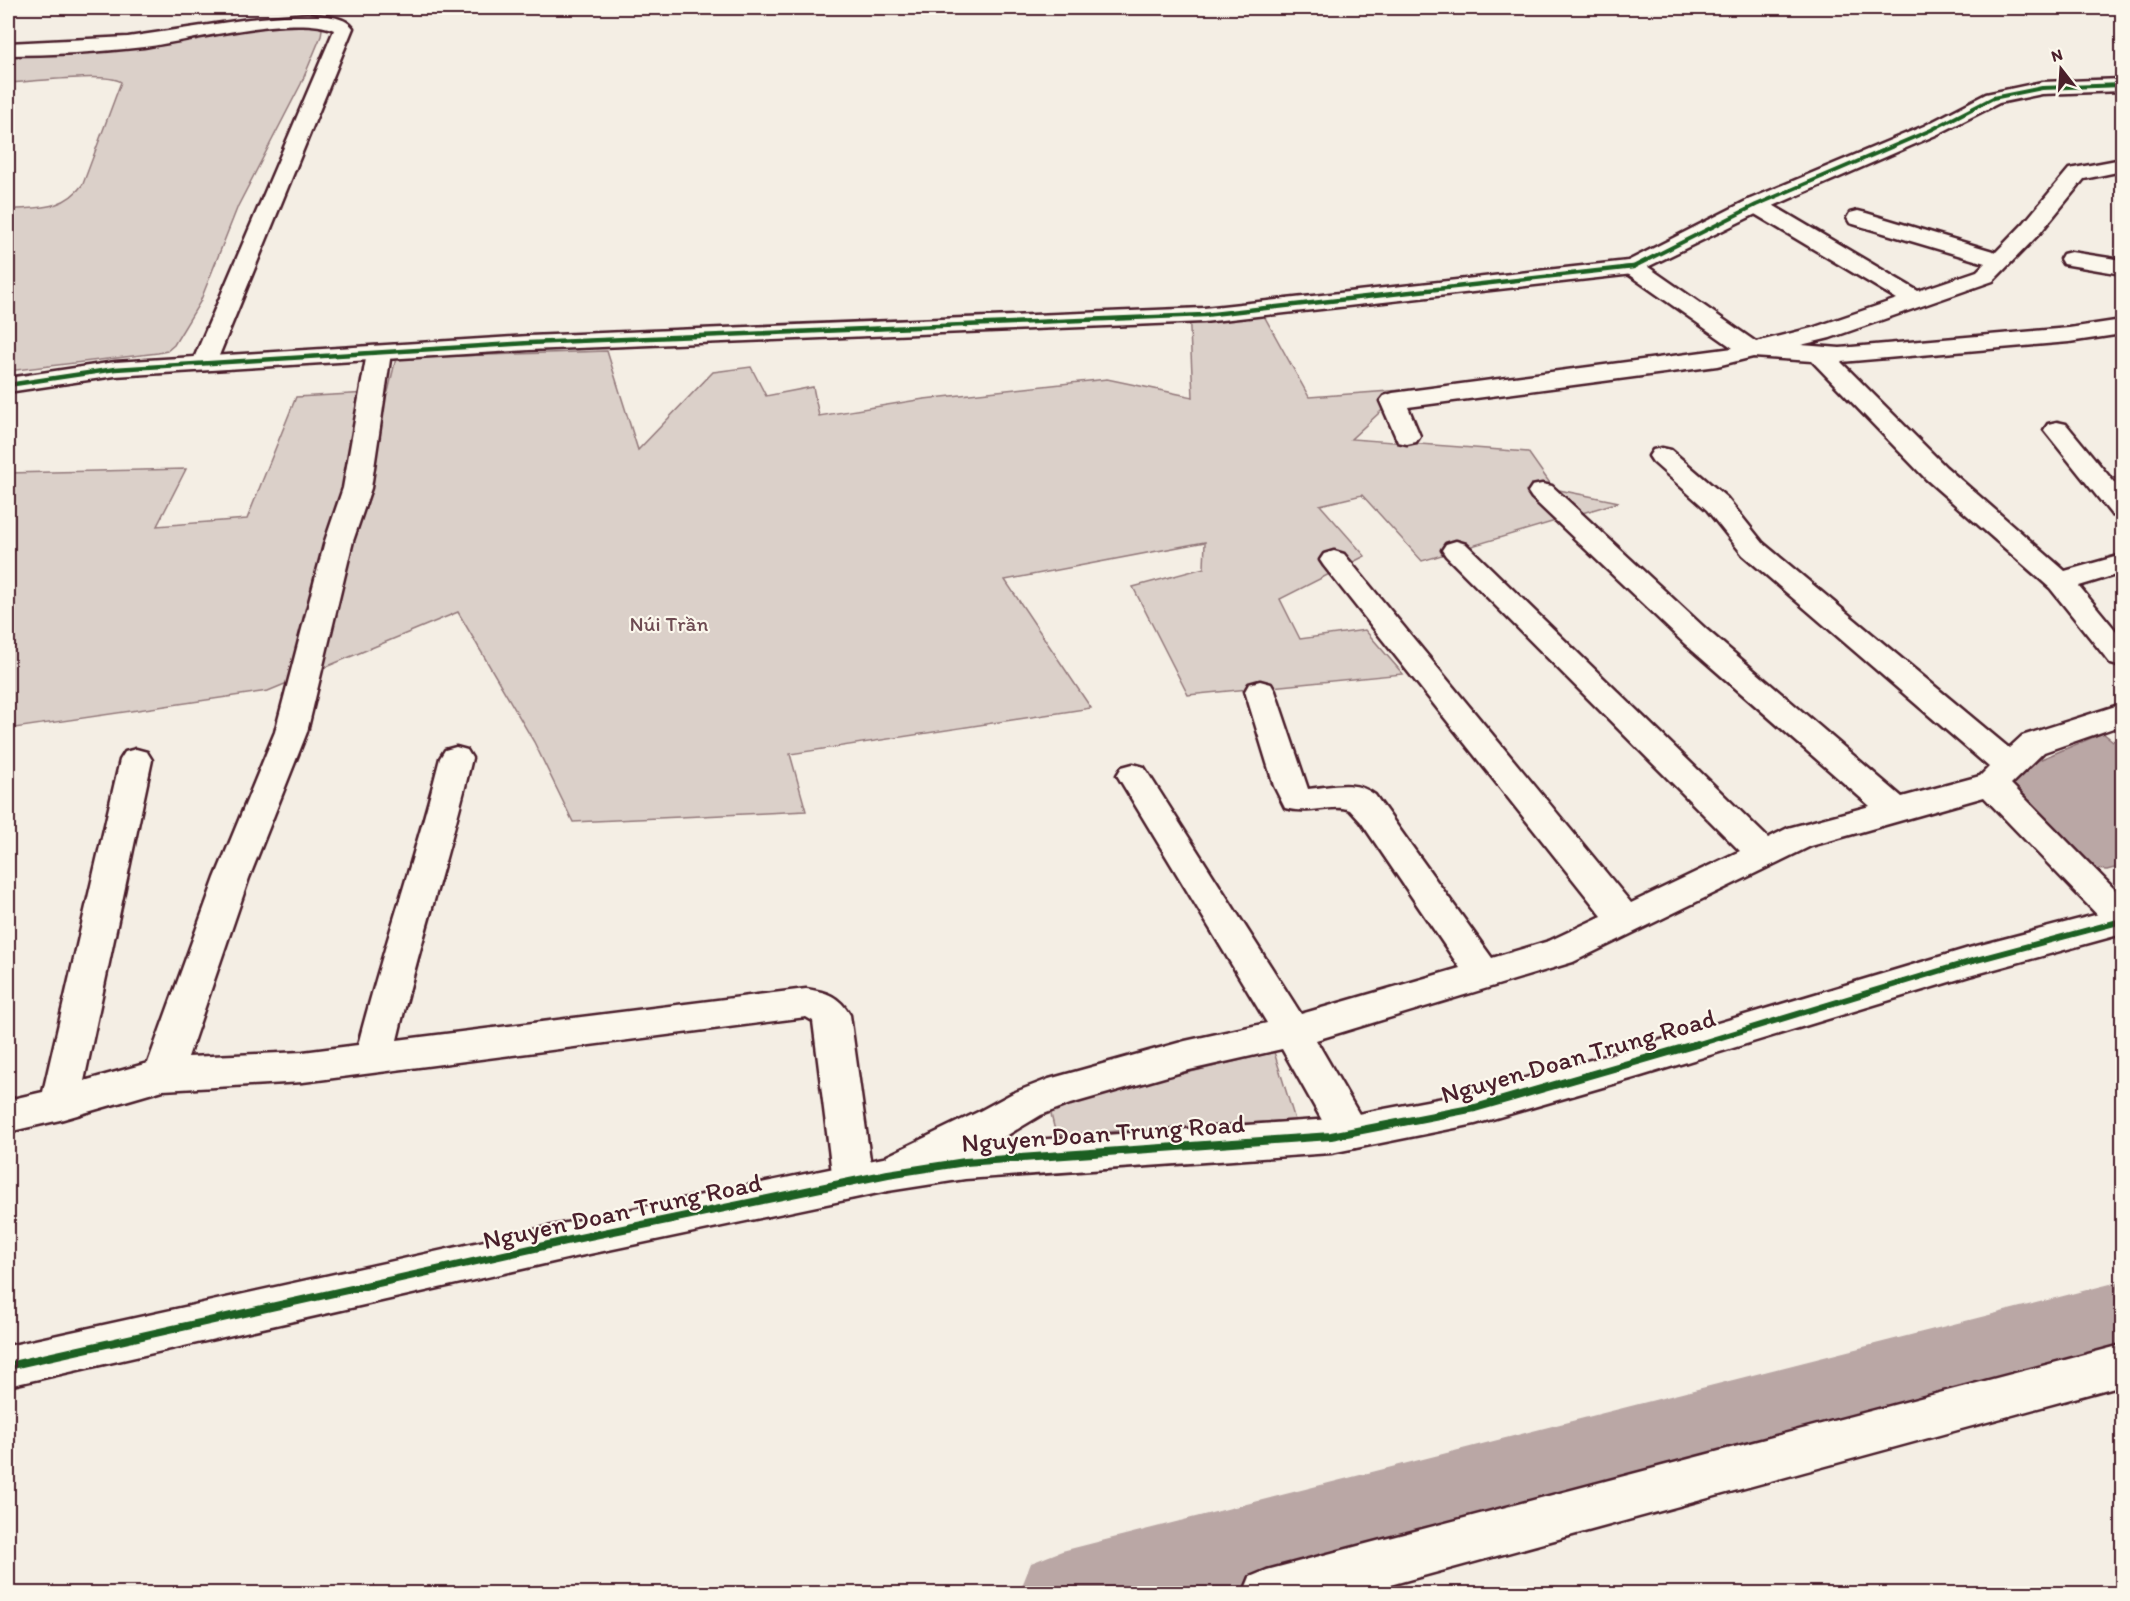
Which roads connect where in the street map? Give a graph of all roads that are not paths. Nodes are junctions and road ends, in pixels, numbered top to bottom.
1 (270, 15) edge
2 (8, 49) edge
3 (2122, 85) edge
4 (2122, 165) edge
5 (1883, 201) dead end
6 (1756, 205) junction
7 (2071, 259) dead end
8 (2000, 260) junction
9 (1633, 267) junction
10 (2122, 267) edge
11 (1916, 300) junction
12 (2122, 327) edge
13 (1752, 350) junction
14 (379, 353) junction
15 (1818, 353) junction
16 (204, 363) junction
17 (8, 385) edge
18 (2057, 430) dead end
19 (1407, 436) dead end
20 (1662, 456) dead end
21 (1542, 492) dead end
22 (2122, 509) edge
23 (1456, 550) dead end
24 (1334, 560) dead end
25 (2122, 564) edge
26 (2060, 582) junction
27 (2122, 657) edge
28 (1260, 691) dead end
29 (2122, 714) edge
30 (456, 758) dead end
31 (136, 760) dead end
32 (1133, 775) dead end
33 (2000, 775) junction
34 (1896, 810) junction
35 (1764, 855) junction
36 (2122, 920) edge
37 (1626, 921) junction
38 (1484, 975) junction
39 (1292, 1032) junction
40 (374, 1058) junction
41 (163, 1074) junction
42 (60, 1104) junction
43 (8, 1116) edge
44 (1350, 1133) junction
45 (870, 1178) junction
46 (2122, 1365) edge
47 (8, 1366) edge
48 (1267, 1593) edge

1 - 2 street
1 - 16 street
3 - 6 street
4 - 8 street
5 - 8 street
6 - 9 street
6 - 11 street
7 - 10 street
8 - 11 street
9 - 13 street
9 - 14 street
11 - 13 street
12 - 15 street
13 - 15 street
13 - 19 street
14 - 16 street
14 - 41 street
15 - 26 street
16 - 17 street
18 - 22 street
20 - 33 street
21 - 34 street
23 - 35 street
24 - 37 street
25 - 26 street
26 - 27 street
28 - 38 street
29 - 33 street
30 - 40 street
31 - 42 street
32 - 39 street
33 - 34 street
33 - 36 street
34 - 35 street
35 - 37 street
36 - 44 street, Nguyen Doan Trung Road
37 - 38 street
38 - 39 street
39 - 44 street
39 - 45 street
40 - 41 street
40 - 45 street
41 - 42 street
42 - 43 street
44 - 45 street, Nguyen Doan Trung Road
45 - 47 street, Nguyen Doan Trung Road
46 - 48 street

